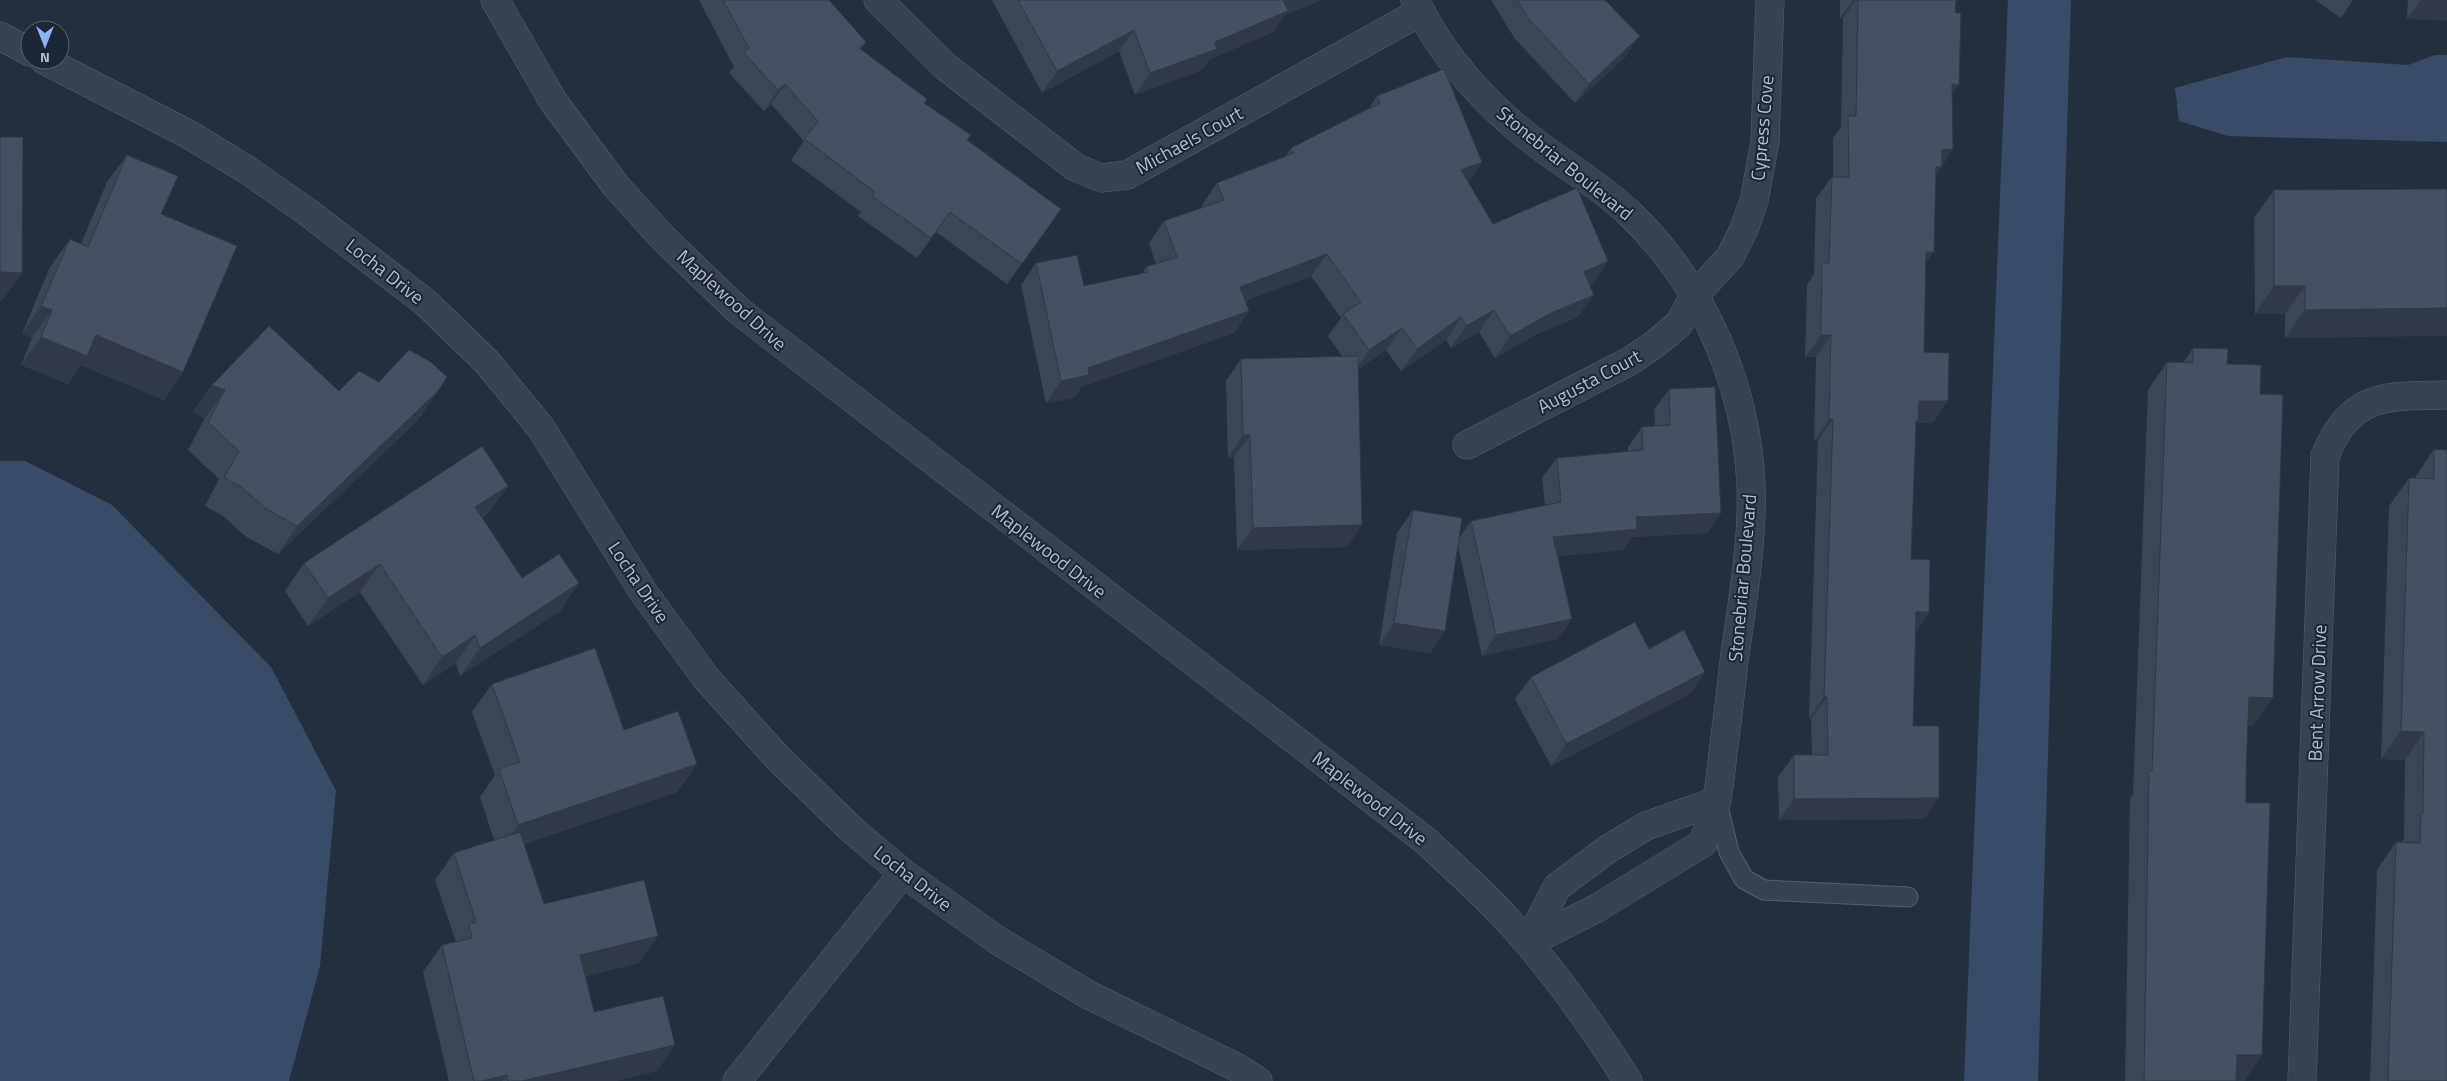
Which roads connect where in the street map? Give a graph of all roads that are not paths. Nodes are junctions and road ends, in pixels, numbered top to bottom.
1 (495, 0) edge
2 (878, 0) edge
3 (1770, 0) edge
4 (1418, 6) edge
5 (0, 36) edge
6 (20, 47) edge
7 (64, 70) edge
8 (1694, 296) junction
9 (2447, 395) edge
10 (1467, 445) dead end
11 (1717, 801) junction
12 (903, 873) junction
13 (1908, 897) dead end
14 (1528, 943) junction
15 (738, 1081) edge
16 (1258, 1081) edge
17 (1628, 1081) edge
18 (2302, 1081) edge

1 - 14 street, Maplewood Drive
2 - 4 street, Michaels Court
3 - 8 street, Cypress Cove
4 - 8 street, Stonebriar Boulevard
5 - 6 street
7 - 12 street, Locha Drive
8 - 10 street, Augusta Court
8 - 11 street, Stonebriar Boulevard
9 - 18 street, Bent Arrow Drive
11 - 13 lane
11 - 14 street, Stonebriar Boulevard
11 - 14 street
12 - 15 street
12 - 16 street, Locha Drive
14 - 17 street, Maplewood Drive

